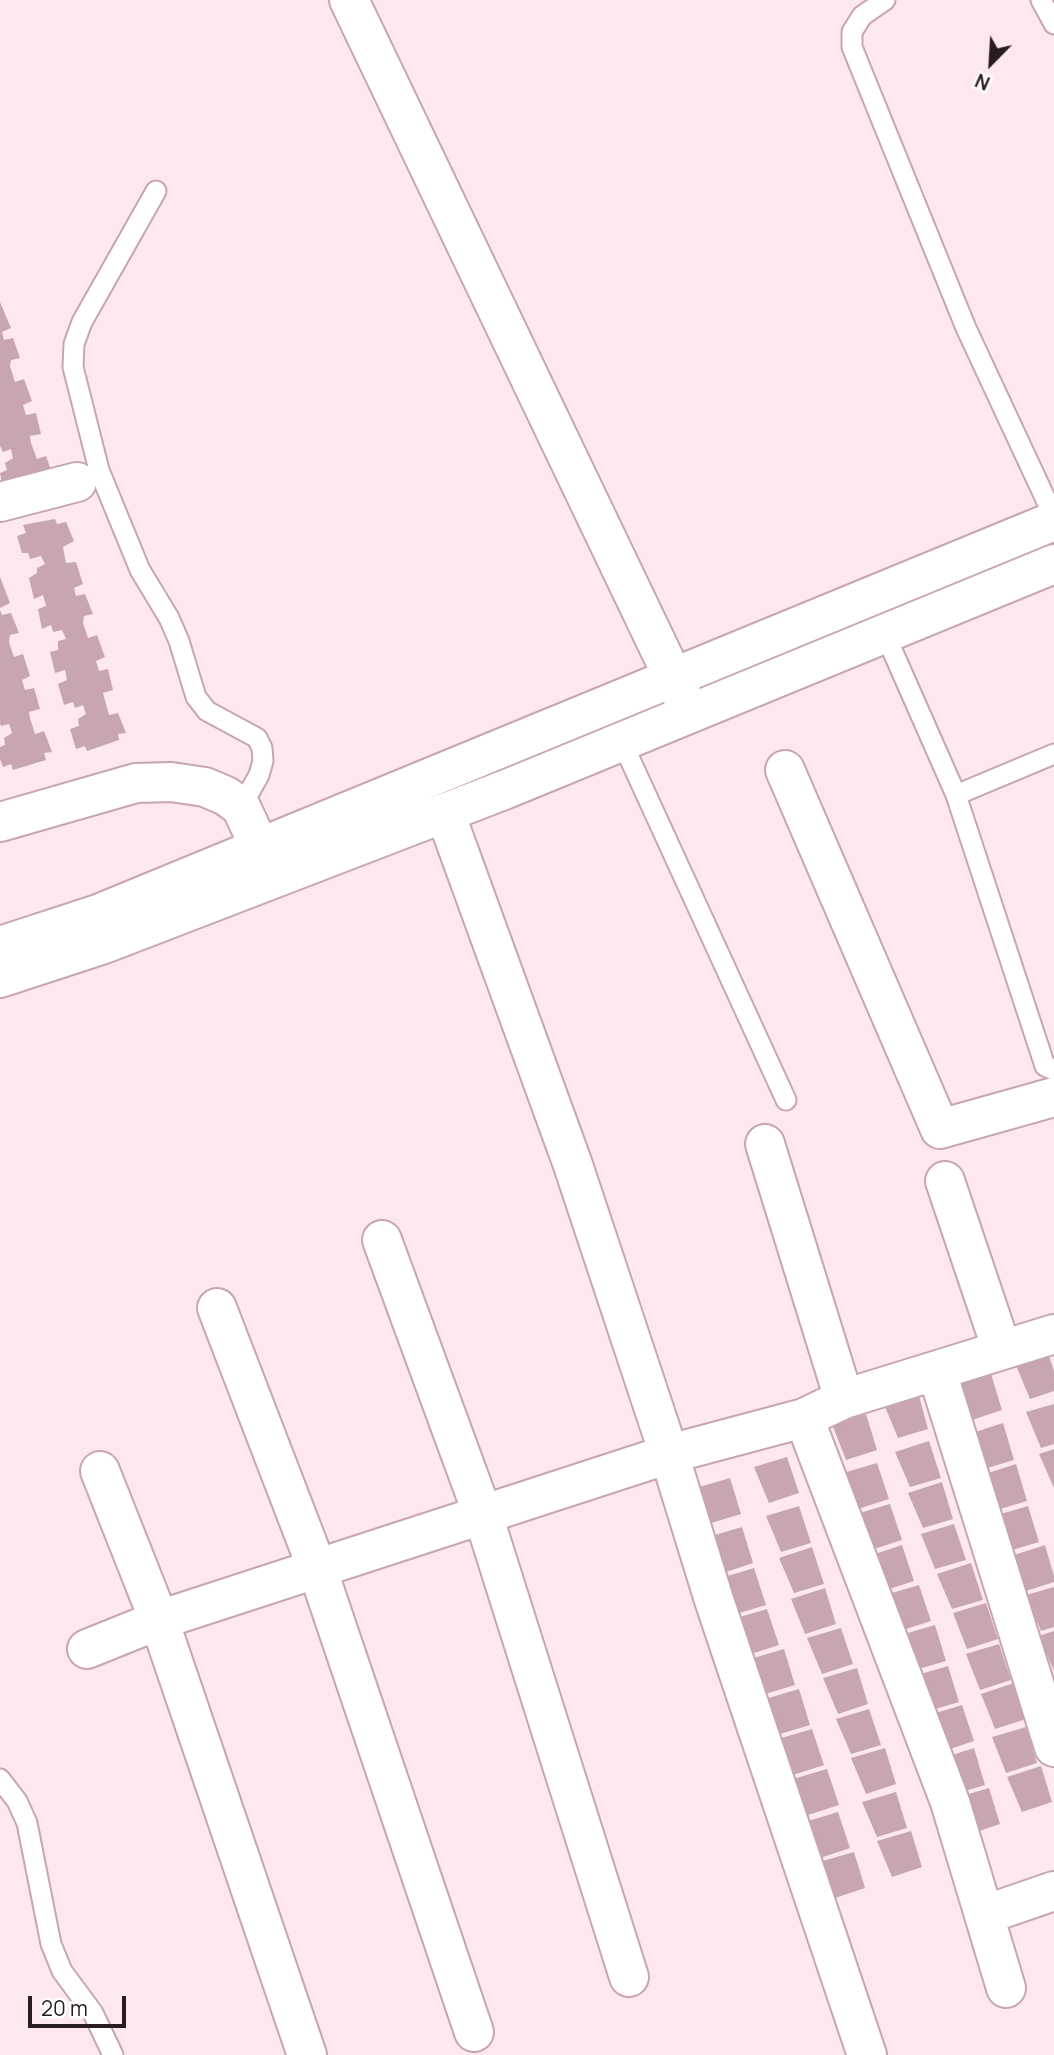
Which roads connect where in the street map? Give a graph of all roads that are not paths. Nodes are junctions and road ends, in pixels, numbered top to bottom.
1 (349, 0) edge
2 (885, 0) edge
3 (1041, 0) edge
4 (1054, 24) edge
5 (156, 191) dead end
6 (77, 482) dead end
7 (0, 502) edge
8 (1054, 519) edge
9 (1054, 564) edge
10 (885, 634) junction
11 (672, 678) junction
12 (691, 715) junction
13 (622, 742) junction
14 (1054, 754) edge
15 (785, 770) dead end
16 (956, 795) junction
17 (241, 807) junction
18 (445, 813) junction
19 (0, 822) edge
20 (260, 848) junction
21 (0, 946) edge
22 (0, 978) edge
23 (1054, 1070) edge
24 (1054, 1097) edge
25 (786, 1100) dead end
26 (765, 1144) dead end
27 (945, 1181) dead end
28 (382, 1240) dead end
29 (217, 1308) dead end
30 (1054, 1334) edge
31 (1002, 1350) junction
32 (937, 1372) junction
33 (844, 1399) junction
34 (804, 1418) junction
35 (669, 1454) junction
36 (100, 1471) dead end
37 (483, 1515) junction
38 (317, 1569) junction
39 (159, 1620) junction
40 (87, 1649) dead end
41 (1054, 1747) edge
42 (0, 1779) edge
43 (1054, 1891) edge
44 (984, 1915) junction
45 (629, 1977) dead end
46 (1006, 1988) dead end
47 (474, 2032) dead end
48 (113, 2055) edge
49 (307, 2055) edge
50 (867, 2055) edge

1 - 11 street
2 - 8 lane
3 - 4 lane
5 - 17 lane
6 - 7 street
8 - 11 street
9 - 10 street
10 - 12 street
10 - 16 lane
11 - 12 street
11 - 20 street
12 - 13 street
13 - 18 street
13 - 25 lane
14 - 16 lane
15 - 24 street
16 - 23 lane
17 - 19 street
17 - 20 street
18 - 22 street
18 - 35 street
20 - 21 street
26 - 33 street
27 - 31 street
28 - 37 street
29 - 38 street
30 - 31 street
31 - 32 street
32 - 33 street
32 - 41 street
33 - 34 street
34 - 35 street
34 - 44 street
35 - 37 street
35 - 50 street
36 - 39 street
37 - 38 street
37 - 45 street
38 - 39 street
38 - 47 street
39 - 40 street
39 - 49 street
42 - 48 lane
43 - 44 street
44 - 46 street

